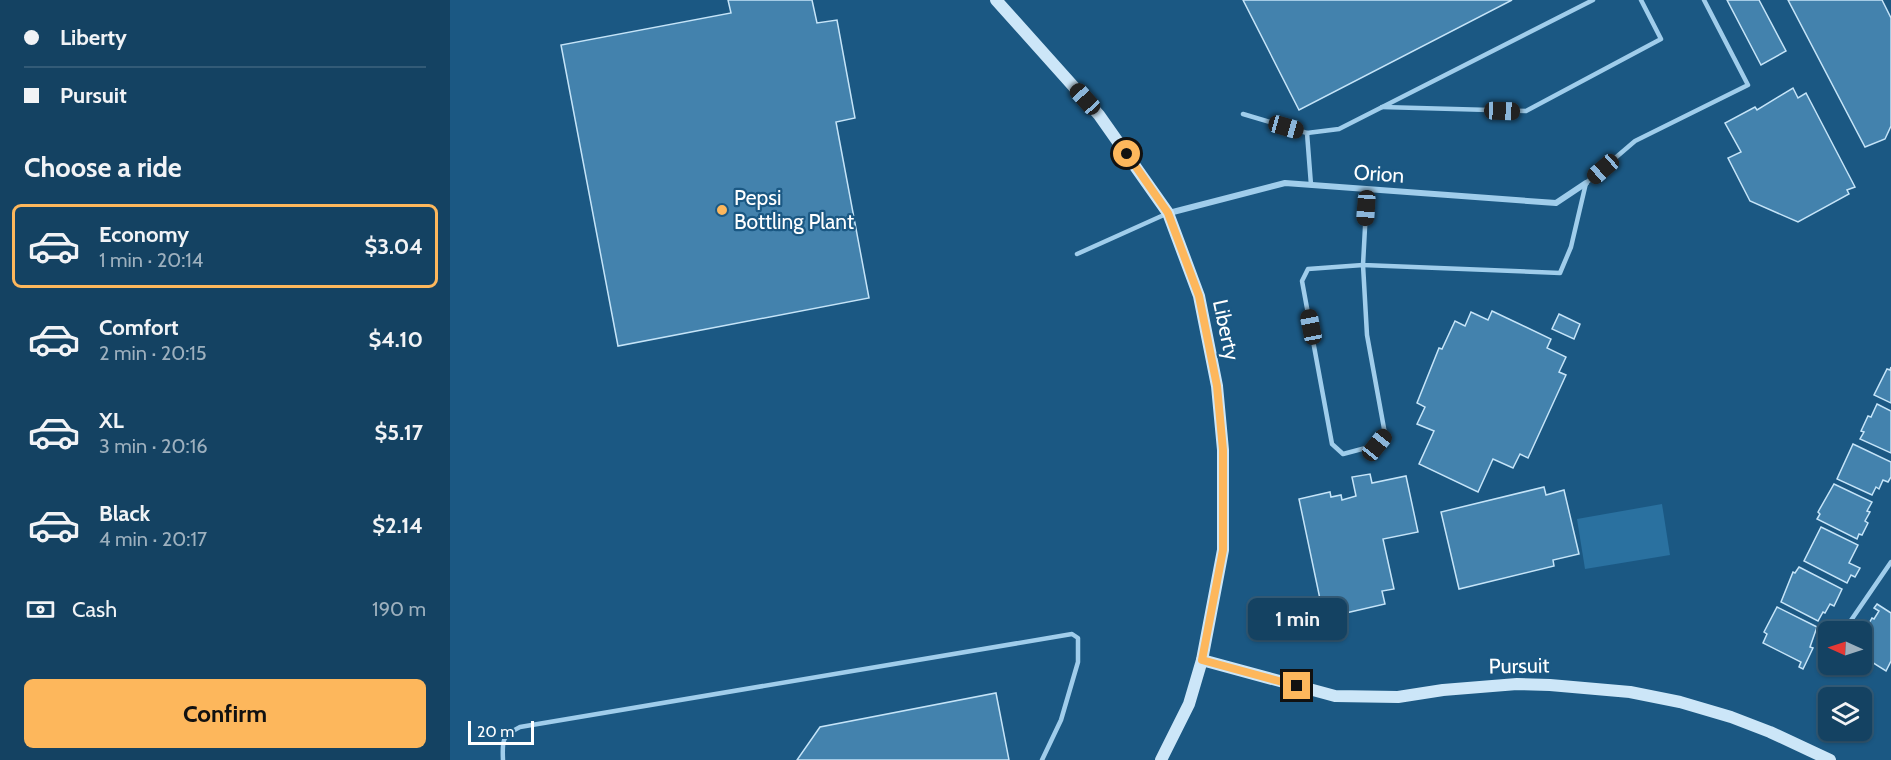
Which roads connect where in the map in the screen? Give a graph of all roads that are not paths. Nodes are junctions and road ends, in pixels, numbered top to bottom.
1 (996, 0) edge
2 (1593, 0) edge
3 (1641, 0) edge
4 (1704, 0) edge
5 (1382, 107) junction
6 (1243, 114) dead end
7 (1307, 133) junction
8 (1586, 183) junction
9 (1311, 185) junction
10 (1367, 190) junction
11 (1168, 213) junction
12 (1077, 254) dead end
13 (1363, 265) junction
14 (1891, 562) edge
15 (1851, 621) edge
16 (1202, 660) junction
17 (503, 760) edge
18 (1042, 760) edge
19 (1161, 760) edge
20 (1830, 760) edge

1 - 11 street, Liberty
2 - 5 lane
3 - 5 lane
4 - 8 lane
5 - 7 lane
6 - 7 lane
7 - 9 lane
8 - 10 street, Orion
8 - 13 lane
9 - 10 street, Orion
9 - 11 street, Orion
10 - 13 lane
11 - 12 lane
11 - 16 street, Liberty
13 - 13 lane
14 - 15 lane
16 - 19 street, Liberty
16 - 20 street, Pursuit
17 - 18 lane

